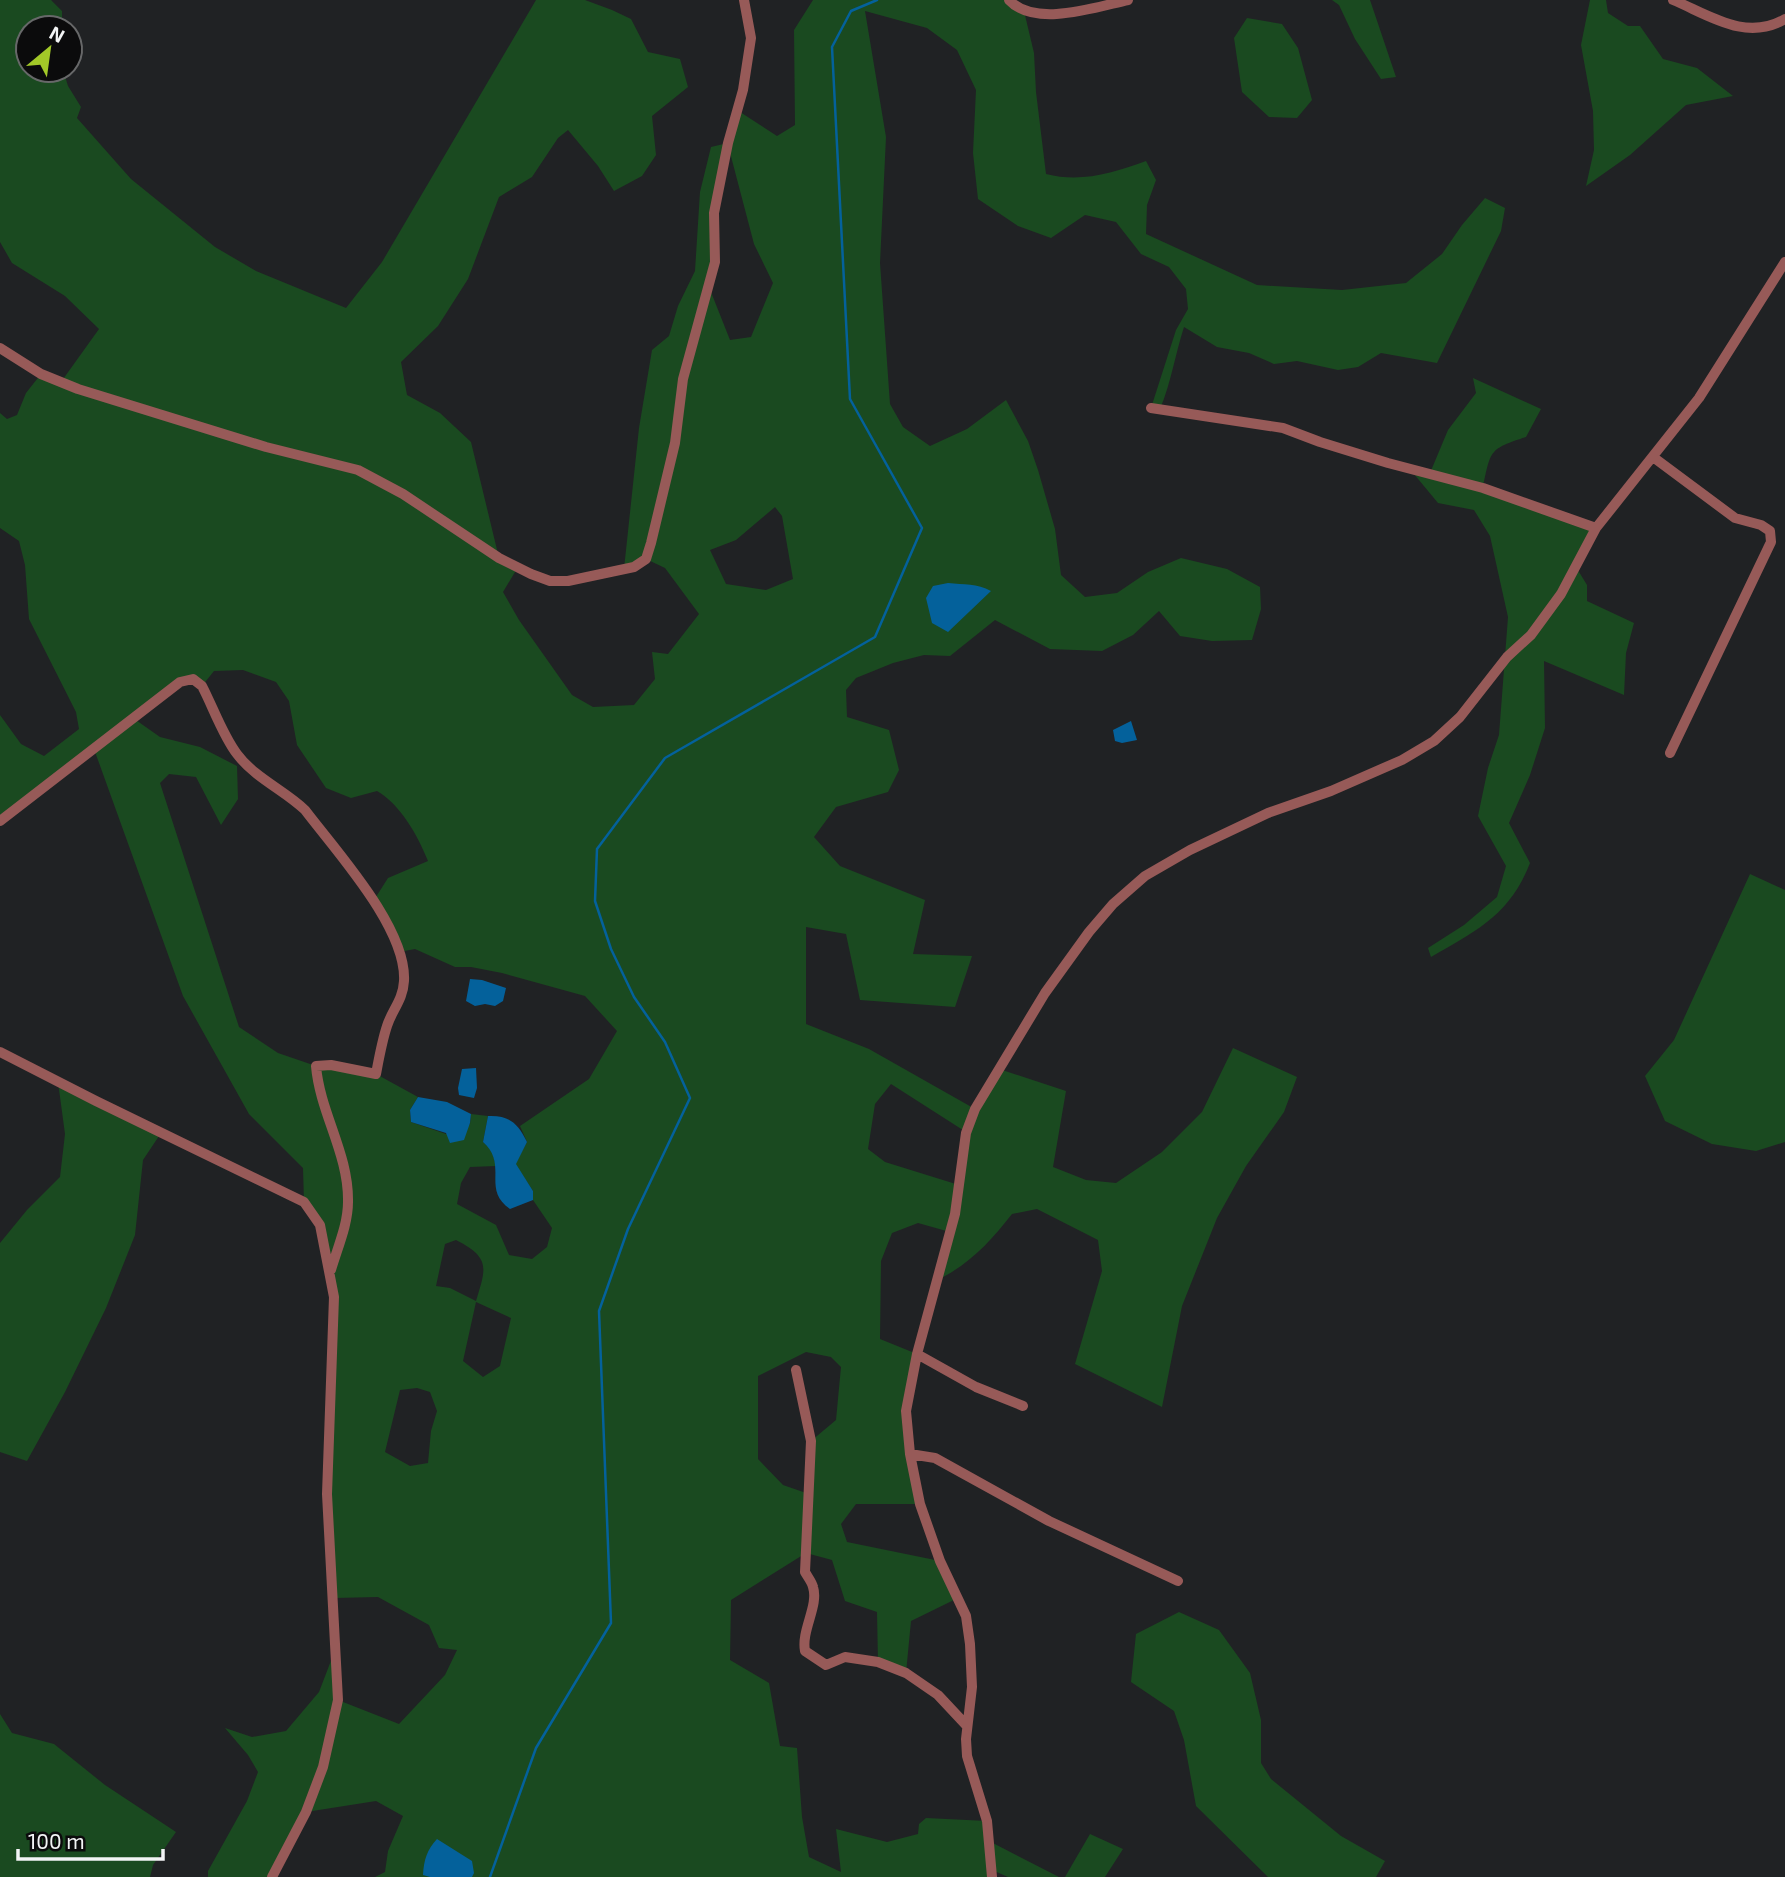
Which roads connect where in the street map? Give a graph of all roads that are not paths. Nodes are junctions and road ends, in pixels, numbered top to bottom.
1 (744, 0) edge
2 (1009, 0) edge
3 (1128, 0) edge
4 (1673, 0) edge
5 (1785, 19) edge
6 (1785, 262) edge
7 (0, 348) edge
8 (1151, 408) dead end
9 (1653, 457) junction
10 (1596, 528) junction
11 (1670, 753) dead end
12 (0, 821) edge
13 (0, 1052) edge
14 (330, 1274) junction
15 (917, 1354) junction
16 (796, 1370) dead end
17 (1023, 1406) dead end
18 (910, 1454) junction
19 (1178, 1581) dead end
20 (967, 1726) junction
21 (272, 1877) edge
22 (992, 1877) edge

1 - 7 street
2 - 3 street
4 - 5 street
6 - 9 street
8 - 10 street
9 - 10 street
9 - 11 street
10 - 15 street
12 - 14 street
13 - 14 street
14 - 21 street
15 - 17 street
15 - 18 street
16 - 20 street
18 - 19 street
18 - 20 street
20 - 22 street

